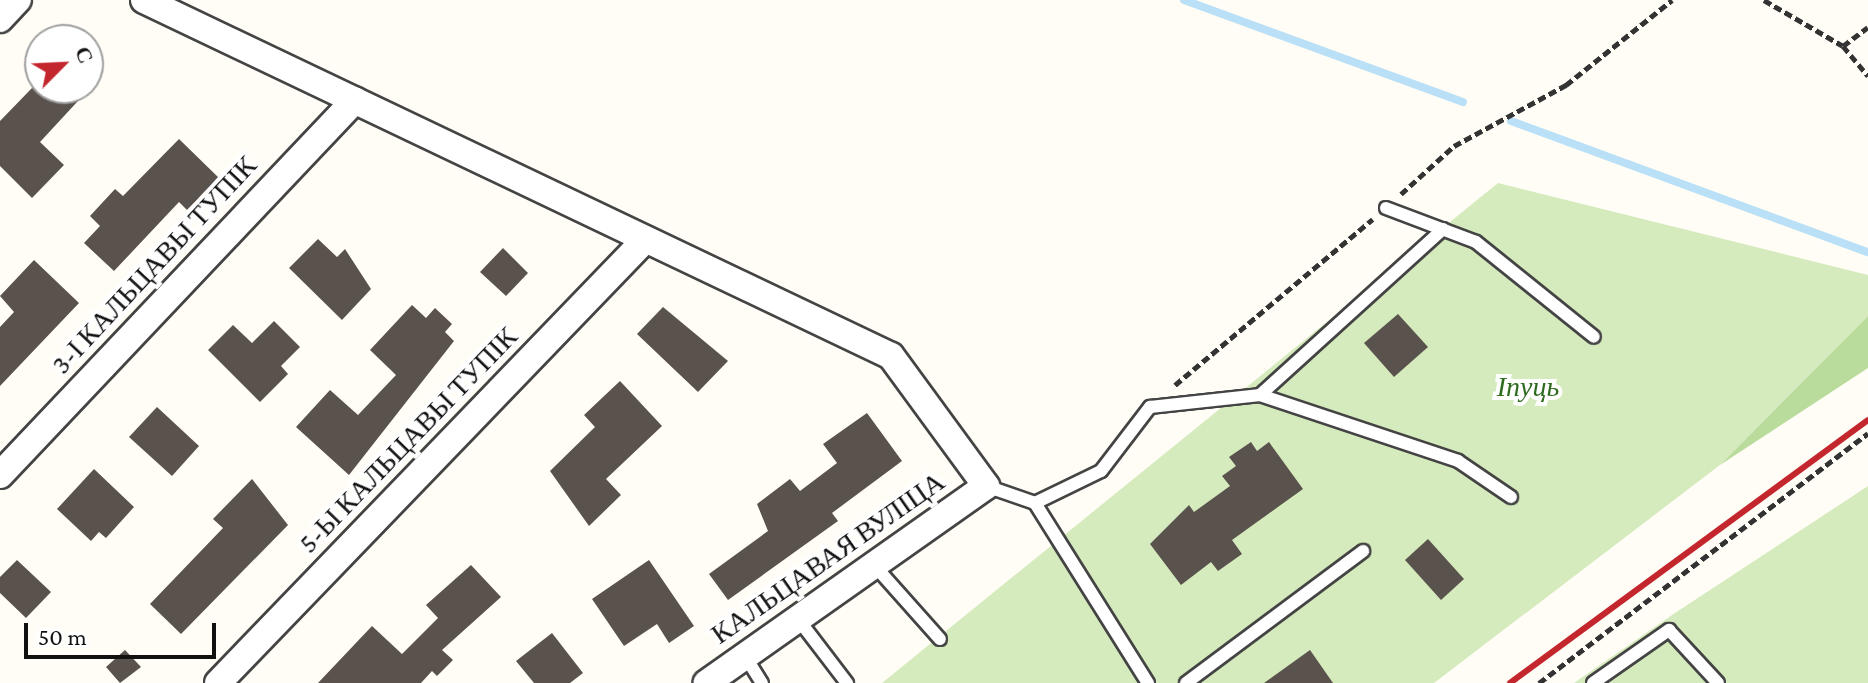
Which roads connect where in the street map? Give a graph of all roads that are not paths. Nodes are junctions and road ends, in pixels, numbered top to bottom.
1 (18, 0) edge
2 (144, 0) edge
3 (0, 19) edge
4 (355, 100) junction
5 (1386, 208) dead end
6 (1443, 229) junction
7 (643, 242) junction
8 (1594, 337) dead end
9 (1260, 395) junction
10 (0, 475) edge
11 (986, 486) junction
12 (1511, 497) dead end
13 (1035, 503) junction
14 (1363, 551) dead end
15 (874, 565) junction
16 (798, 619) junction
17 (940, 639) dead end
18 (745, 656) junction
19 (218, 683) edge
20 (707, 683) edge
21 (762, 683) edge
22 (847, 683) edge
23 (1148, 683) edge
24 (1186, 683) edge
25 (1593, 683) edge
26 (1718, 683) edge

1 - 3 street
2 - 4 street
4 - 7 street
4 - 10 street, 3-І КАЛЬЦАВЫ ТУПІК
5 - 6 lane
6 - 8 lane
6 - 9 lane
7 - 11 street
7 - 19 street, 5-Ы КАЛЬЦАВЫ ТУПІК
9 - 12 lane
9 - 13 lane
11 - 13 lane
11 - 15 street, КАЛЬЦАВАЯ ВУЛІЦА
13 - 23 lane
14 - 24 lane
15 - 16 street, КАЛЬЦАВАЯ ВУЛІЦА
15 - 17 lane
16 - 18 street, КАЛЬЦАВАЯ ВУЛІЦА
16 - 22 lane
18 - 20 street, КАЛЬЦАВАЯ ВУЛІЦА
18 - 21 lane
25 - 26 lane

